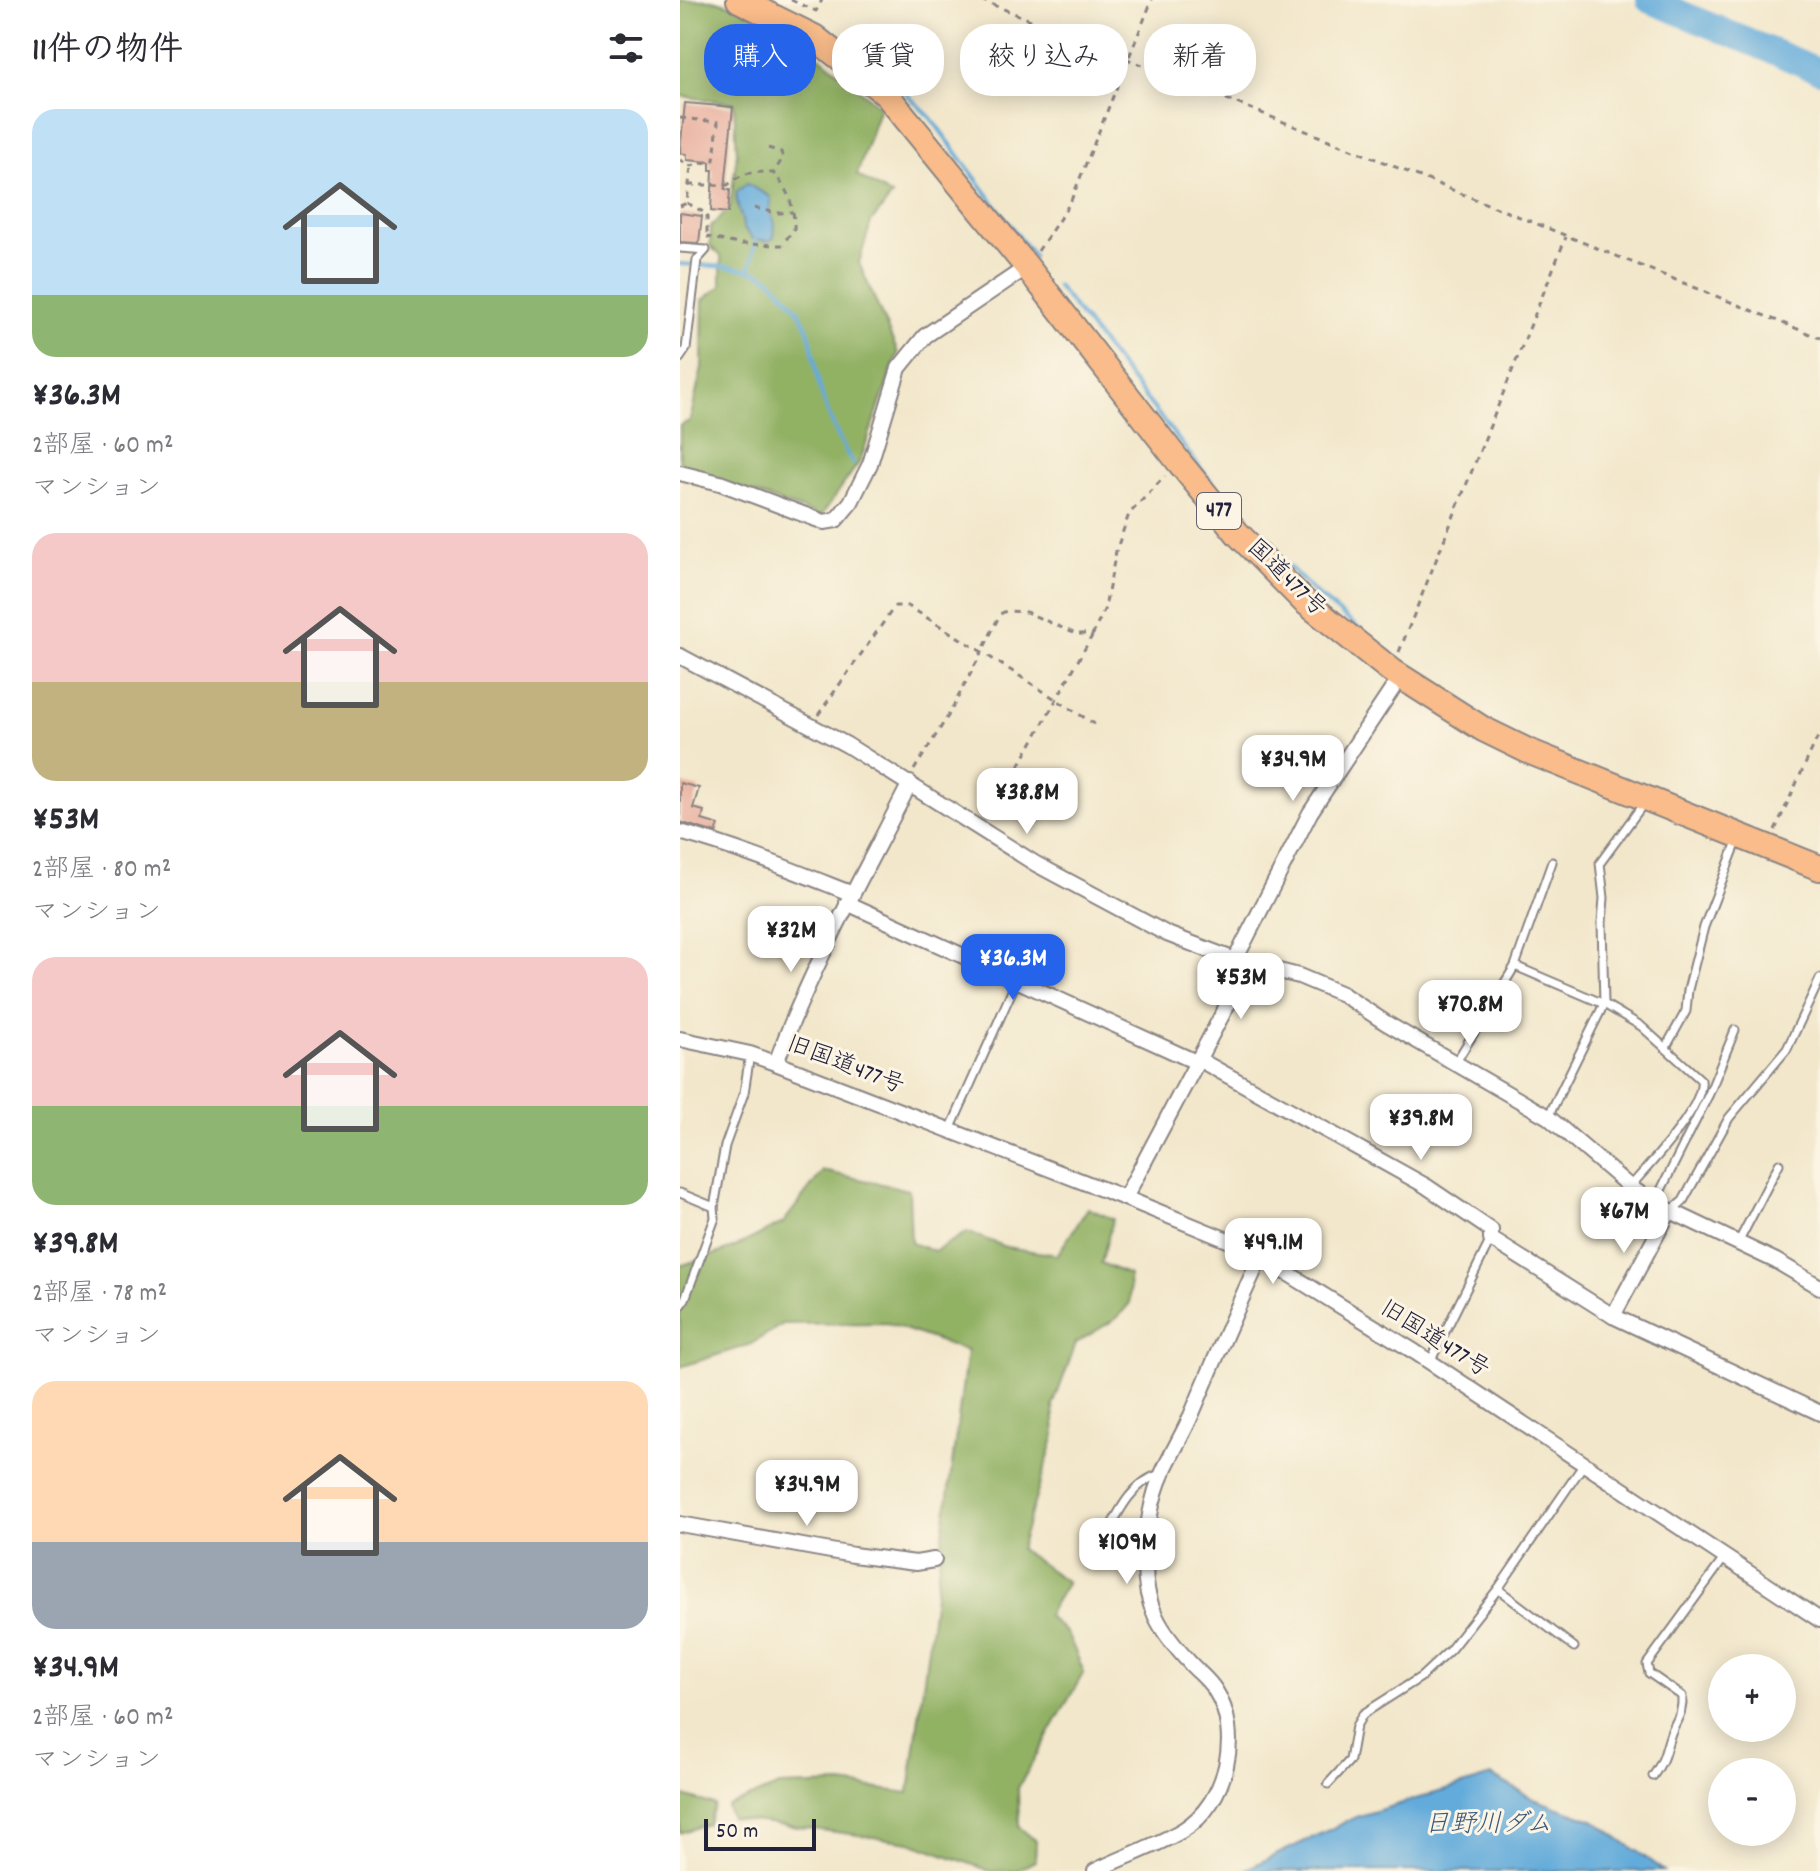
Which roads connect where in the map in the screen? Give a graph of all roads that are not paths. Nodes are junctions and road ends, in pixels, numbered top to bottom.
1 (739, 0) edge
2 (680, 248) edge
3 (1027, 267) junction
4 (680, 358) edge
5 (680, 473) edge
6 (680, 656) edge
7 (1396, 673) junction
8 (908, 782) junction
9 (1647, 798) junction
10 (680, 832) edge
11 (1740, 835) junction
12 (1552, 862) dead end
13 (1820, 868) edge
14 (848, 902) junction
15 (1242, 962) junction
16 (1515, 966) junction
17 (1820, 979) edge
18 (1016, 982) junction
19 (1604, 1004) junction
20 (1735, 1030) dead end
21 (680, 1039) edge
22 (1666, 1047) junction
23 (750, 1054) junction
24 (1197, 1061) junction
25 (1456, 1062) junction
26 (776, 1063) junction
27 (1548, 1117) junction
28 (950, 1131) junction
29 (1779, 1164) dead end
30 (1630, 1187) junction
31 (680, 1193) edge
32 (1125, 1198) junction
33 (1654, 1203) junction
34 (714, 1207) junction
35 (1669, 1212) junction
36 (1491, 1239) junction
37 (1737, 1244) junction
38 (1261, 1256) junction
39 (1820, 1287) edge
40 (680, 1306) edge
41 (1613, 1316) junction
42 (1430, 1362) junction
43 (1820, 1413) edge
44 (1584, 1464) junction
45 (1162, 1473) junction
46 (680, 1524) edge
47 (1100, 1547) dead end
48 (1725, 1557) junction
49 (934, 1560) dead end
50 (1498, 1589) junction
51 (1820, 1620) edge
52 (1574, 1647) dead end
53 (1653, 1776) dead end
54 (1328, 1784) dead end
55 (1095, 1871) edge

1 - 3 highway, 国道477号 / 477
2 - 4 lane
3 - 5 street
3 - 7 highway, 国道477号 / 477
6 - 8 street
7 - 9 highway, 国道477号 / 477
7 - 15 street
8 - 14 street
8 - 15 street
9 - 11 highway, 国道477号 / 477
9 - 19 lane
10 - 14 street
11 - 13 highway, 国道477号 / 477
11 - 22 lane
12 - 16 lane
14 - 18 street
14 - 26 street
15 - 24 street
15 - 25 street
16 - 19 lane
16 - 25 lane
17 - 35 lane
18 - 24 street
18 - 28 lane
19 - 22 lane
19 - 27 lane
20 - 33 lane
21 - 23 street, 旧国道477号
22 - 30 lane
23 - 26 street, 旧国道477号
23 - 34 lane
24 - 32 street
24 - 36 street
25 - 27 street
26 - 28 street, 旧国道477号
27 - 30 street
28 - 32 street, 旧国道477号
29 - 37 lane
30 - 33 street
31 - 34 lane
32 - 38 street, 旧国道477号
33 - 35 street
34 - 40 lane
35 - 37 street
35 - 41 street
36 - 41 street
36 - 42 lane
37 - 39 street
38 - 42 street, 旧国道477号
38 - 45 street
41 - 43 street
42 - 44 street, 旧国道477号
44 - 48 street, 旧国道477号
44 - 50 lane
45 - 47 lane
45 - 55 street
46 - 49 street
48 - 51 street, 旧国道477号
48 - 53 lane
50 - 52 lane
50 - 54 lane

